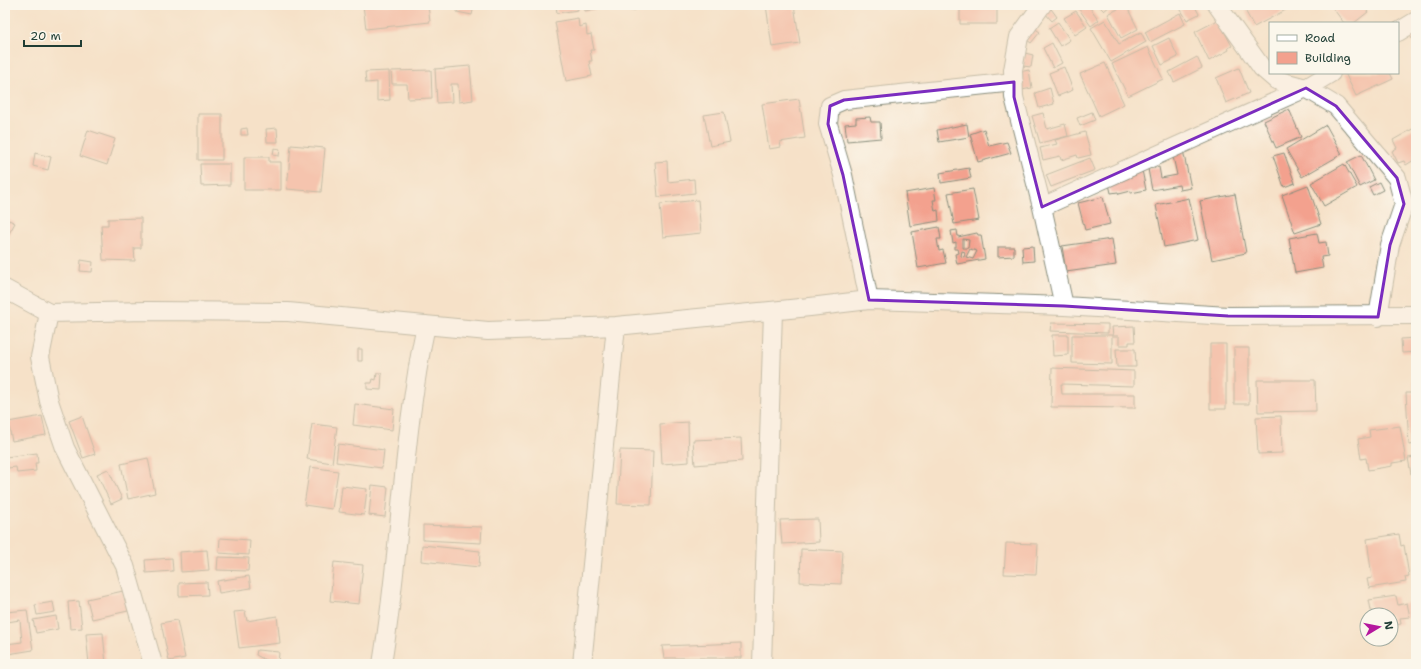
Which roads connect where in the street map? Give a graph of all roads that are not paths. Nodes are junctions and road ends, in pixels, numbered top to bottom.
1 (1042, 5) edge
2 (1217, 5) edge
3 (1416, 21) edge
4 (1399, 31) edge
5 (1329, 74) edge
6 (1014, 82) junction
7 (1306, 88) junction
8 (1042, 207) junction
9 (5, 289) edge
10 (869, 300) junction
11 (1064, 306) junction
12 (772, 311) junction
13 (49, 313) junction
14 (1416, 316) edge
15 (1378, 317) junction
16 (426, 325) junction
17 (616, 326) junction
18 (154, 664) edge
19 (382, 664) edge
20 (582, 664) edge
21 (762, 664) edge

1 - 6 street
2 - 7 street
3 - 4 street
5 - 7 street
6 - 8 street
6 - 10 street
7 - 8 street
7 - 15 street
8 - 11 street
9 - 13 street
10 - 11 street
10 - 12 street
11 - 15 street
12 - 17 street
12 - 21 street
13 - 16 street
13 - 18 street
14 - 15 street
16 - 17 street
16 - 19 street
17 - 20 street

